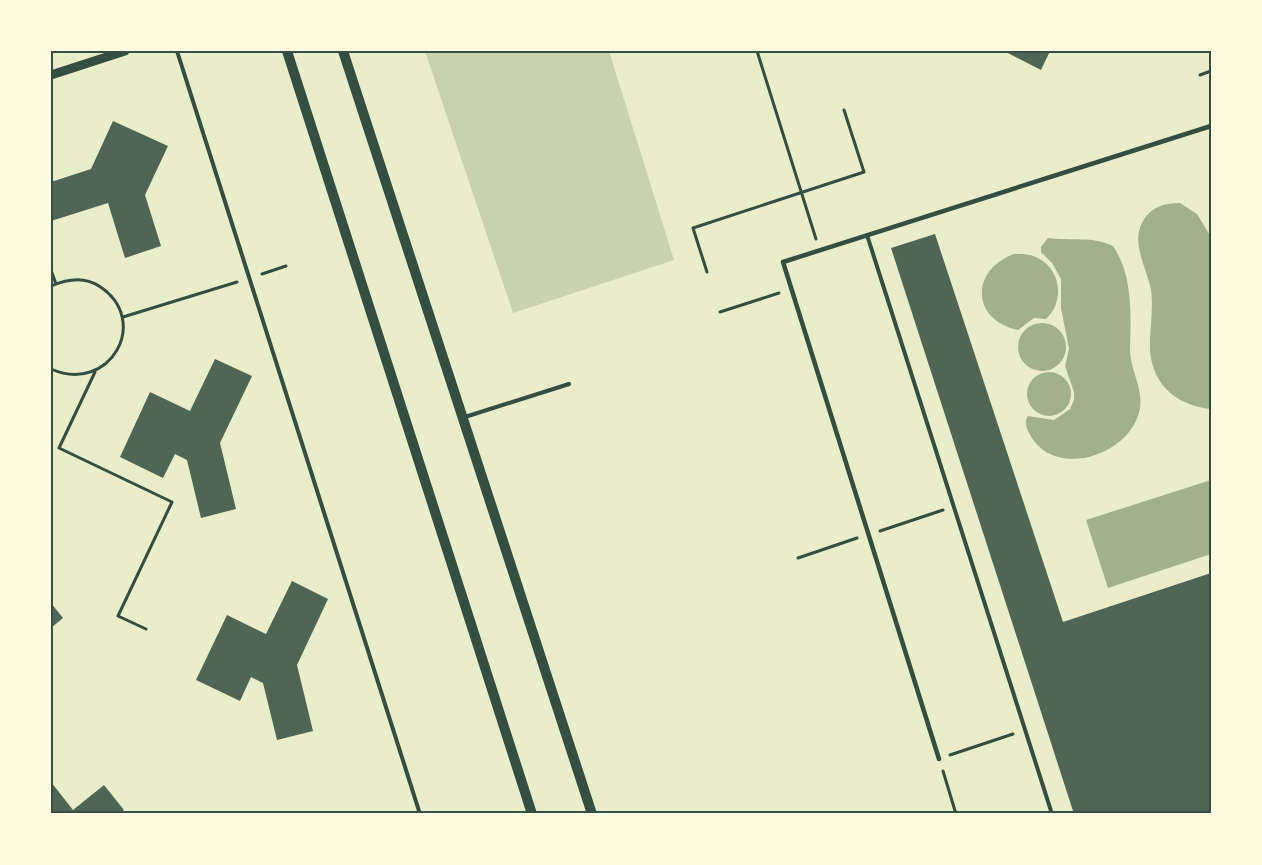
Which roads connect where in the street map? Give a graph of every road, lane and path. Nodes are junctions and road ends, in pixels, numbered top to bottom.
1 (125, 51) edge
2 (177, 51) edge
3 (286, 51) edge
4 (343, 51) edge
5 (757, 51) edge
6 (1211, 71) edge
7 (51, 75) edge
8 (1200, 75) dead end
9 (844, 110) dead end
10 (1211, 126) edge
11 (801, 192) junction
12 (867, 235) junction
13 (820, 251) junction
14 (286, 266) dead end
15 (51, 270) edge
16 (707, 272) dead end
17 (258, 275) dead end
18 (240, 281) dead end
19 (56, 284) junction
20 (51, 286) edge
21 (792, 288) junction
22 (720, 312) dead end
23 (123, 317) junction
24 (51, 369) edge
25 (95, 372) junction
26 (569, 384) dead end
27 (462, 417) junction
28 (954, 506) junction
29 (869, 534) junction
30 (798, 558) dead end
31 (146, 629) dead end
32 (1025, 730) junction
33 (939, 759) junction
34 (420, 814) edge
35 (532, 814) edge
36 (592, 814) edge
37 (956, 814) edge
38 (1052, 814) edge

1 - 7 street
2 - 34 lane
3 - 35 main road
4 - 27 main road
5 - 11 path
6 - 8 path
9 - 11 path
10 - 12 street
11 - 13 path
11 - 16 path
12 - 13 street
12 - 28 lane
13 - 21 street
14 - 17 path
15 - 19 path
18 - 23 path
19 - 20 path
19 - 23 path
21 - 22 path
21 - 29 street
23 - 25 path
24 - 25 path
25 - 31 path
26 - 27 lane
27 - 36 main road
28 - 29 path
28 - 32 lane
29 - 30 path
29 - 33 street
32 - 33 path
32 - 38 lane
33 - 37 path

